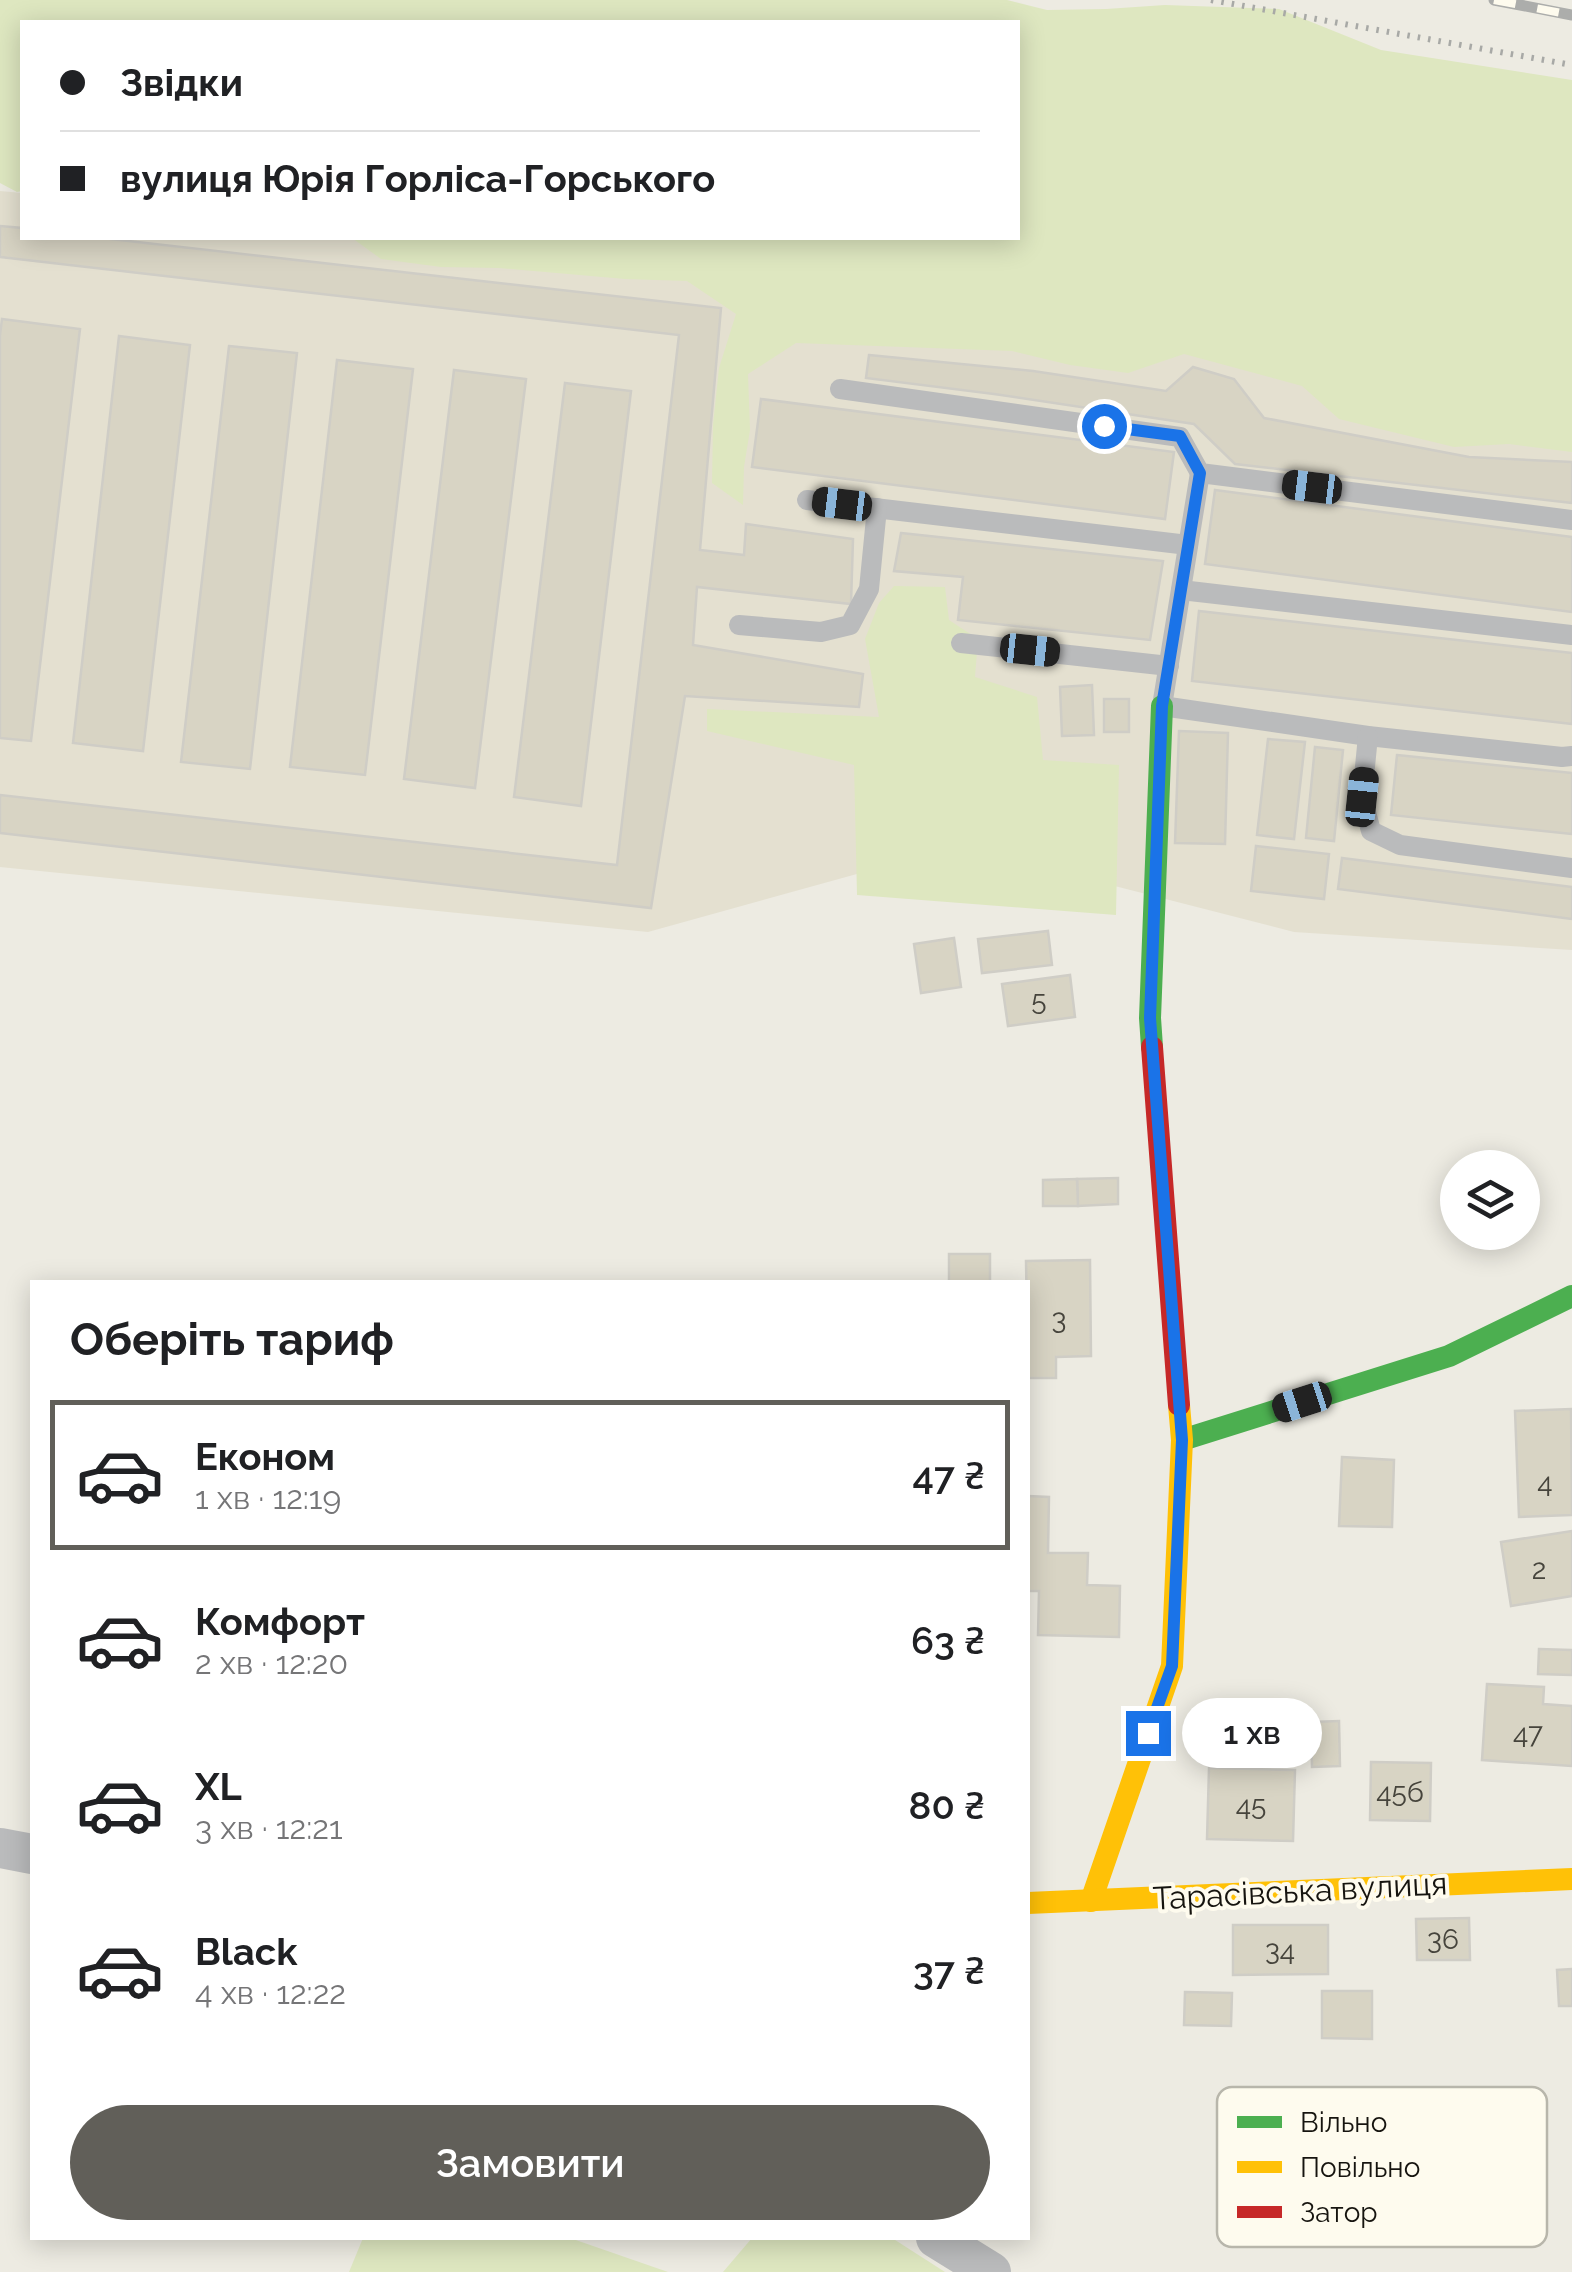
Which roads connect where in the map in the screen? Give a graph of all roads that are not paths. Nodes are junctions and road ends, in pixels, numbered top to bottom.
1 (840, 388) dead end
2 (1200, 473) junction
3 (808, 500) dead end
4 (877, 508) junction
5 (1572, 520) edge
6 (1188, 544) junction
7 (1181, 590) junction
8 (739, 624) dead end
9 (1572, 635) edge
10 (961, 643) dead end
11 (1169, 666) junction
12 (1162, 706) junction
13 (1368, 736) junction
14 (1572, 756) edge
15 (1572, 868) edge
16 (1572, 1296) edge
17 (1182, 1440) junction
18 (0, 1848) edge
19 (30, 1854) edge
20 (1572, 1879) edge
21 (1091, 1901) junction
22 (1030, 1903) edge
23 (939, 2240) edge
24 (991, 2272) edge

1 - 2 lane
2 - 5 lane
2 - 6 lane
3 - 4 lane
4 - 6 lane
4 - 8 lane
6 - 7 lane
7 - 9 lane
7 - 11 lane
10 - 11 lane
11 - 12 lane
12 - 13 lane
12 - 17 street
13 - 14 lane
13 - 15 lane
16 - 17 street
17 - 21 street
18 - 19 street
20 - 21 street, Тарасівська вулиця
21 - 22 street, Тарасівська вулиця
23 - 24 street

